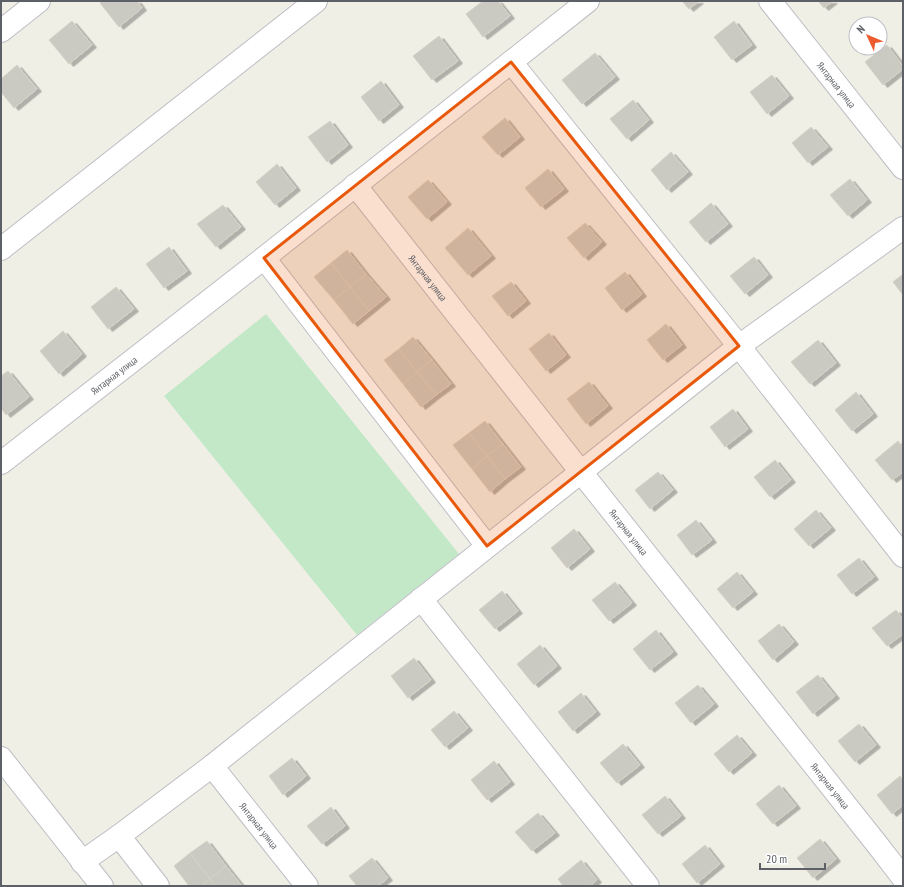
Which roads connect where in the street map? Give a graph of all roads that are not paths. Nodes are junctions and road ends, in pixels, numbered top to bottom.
1 (39, 1) edge
2 (316, 1) edge
3 (588, 1) edge
4 (770, 1) edge
5 (1, 31) edge
6 (511, 62) junction
7 (903, 168) edge
8 (355, 185) junction
9 (903, 228) edge
10 (1, 249) edge
11 (264, 258) junction
12 (739, 346) junction
13 (1, 463) edge
14 (581, 472) junction
15 (487, 546) junction
16 (903, 556) edge
17 (422, 599) junction
18 (212, 766) junction
19 (5, 772) edge
20 (119, 836) junction
21 (82, 862) junction
22 (903, 878) edge
23 (102, 886) edge
24 (158, 886) edge
25 (307, 886) edge
26 (648, 886) edge

1 - 5 street
2 - 10 street
3 - 6 street, Янтарная улица
4 - 7 street, Янтарная улица
6 - 8 street, Янтарная улица
6 - 12 street
8 - 11 street, Янтарная улица
8 - 14 street, Янтарная улица
9 - 12 street
11 - 13 street, Янтарная улица
11 - 15 street
12 - 14 street
12 - 16 street
14 - 15 street
14 - 22 street, Янтарная улица
15 - 17 street
17 - 18 street
17 - 26 street
18 - 20 street
18 - 25 street, Янтарная улица
19 - 21 street
20 - 21 street
20 - 24 street
21 - 23 street

